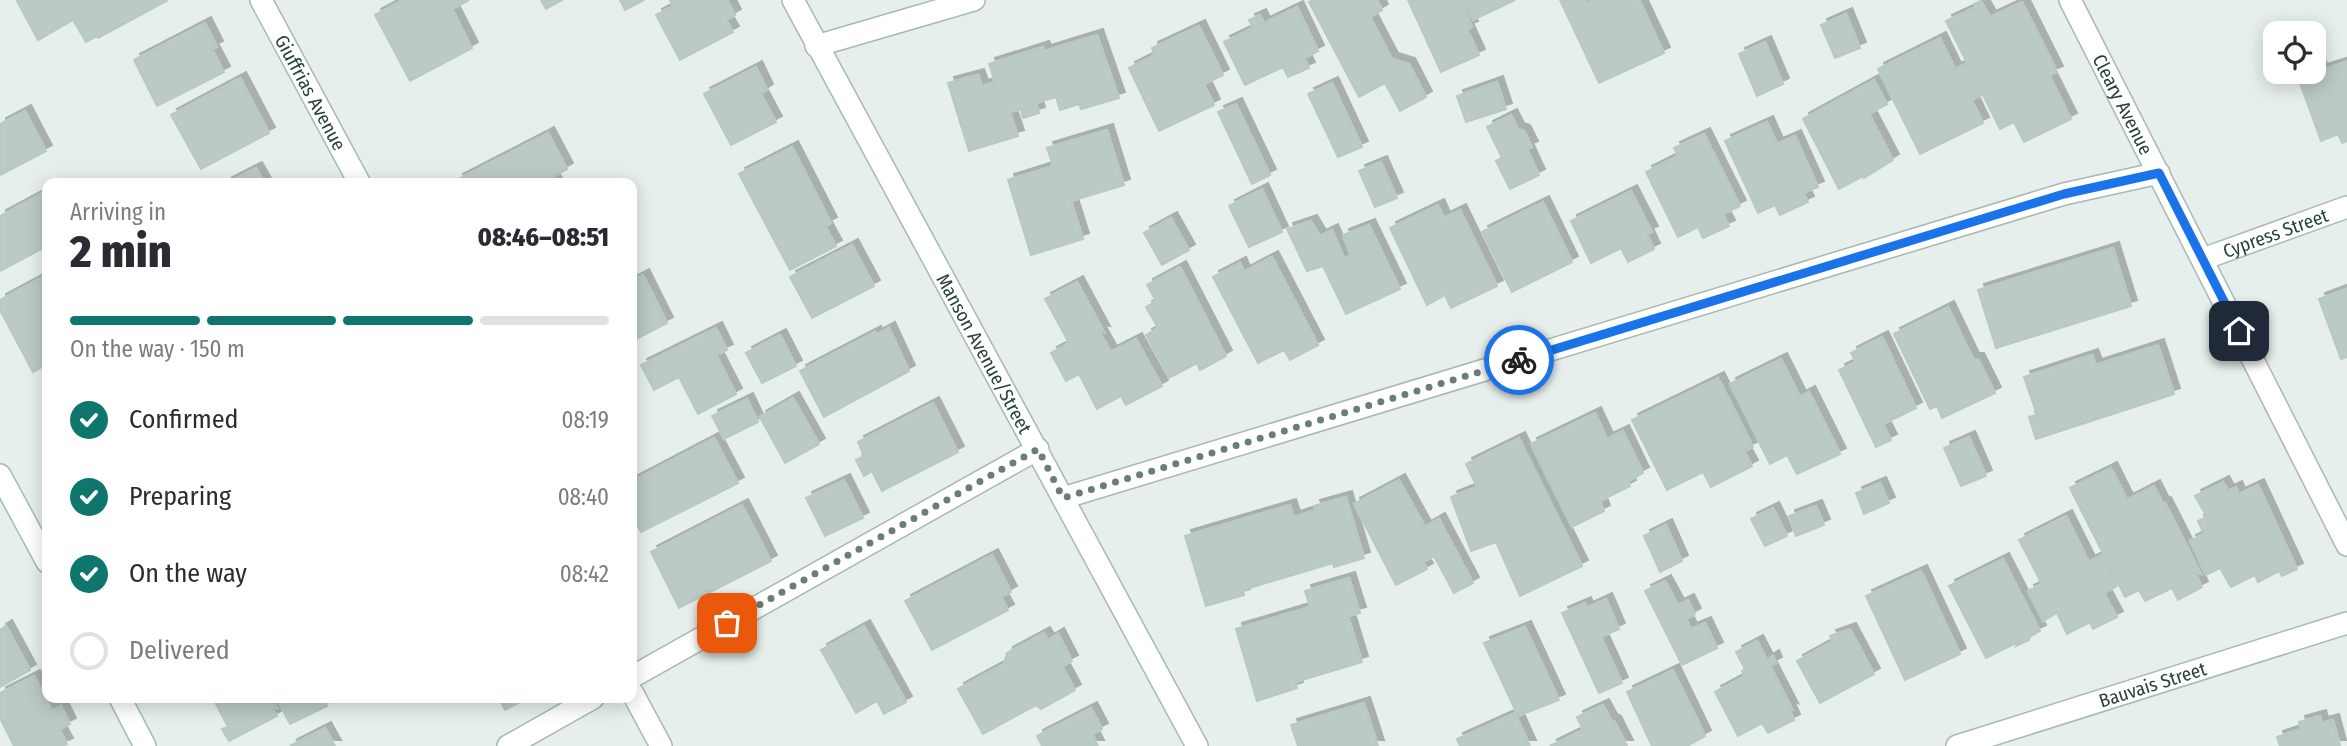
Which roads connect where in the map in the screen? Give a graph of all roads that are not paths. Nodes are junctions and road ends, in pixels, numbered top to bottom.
1 (261, 0) edge
2 (793, 0) edge
3 (974, 0) edge
4 (2070, 0) edge
5 (816, 46) junction
6 (2159, 173) junction
7 (356, 178) edge
8 (2347, 206) edge
9 (2203, 259) junction
10 (1038, 449) junction
11 (0, 475) edge
12 (1063, 498) junction
13 (2347, 545) edge
14 (42, 553) edge
15 (2347, 622) edge
16 (637, 674) edge
17 (637, 701) edge
18 (123, 703) edge
19 (584, 703) edge
20 (145, 746) edge
21 (508, 746) edge
22 (661, 746) edge
23 (1197, 746) edge
24 (1957, 746) edge

1 - 7 street, Giuffrias Avenue
2 - 5 street, Manson Avenue/Street
3 - 5 street
4 - 6 street, Cleary Avenue
5 - 10 street, Manson Avenue/Street
6 - 9 street, Cleary Avenue
6 - 12 street
8 - 9 street, Cypress Street
9 - 13 street, Cleary Avenue
10 - 12 street, Manson Avenue/Street
10 - 16 street
11 - 14 street
12 - 23 street, Manson Avenue/Street
15 - 24 street, Bauvais Street
17 - 22 street
18 - 20 street
19 - 21 street

